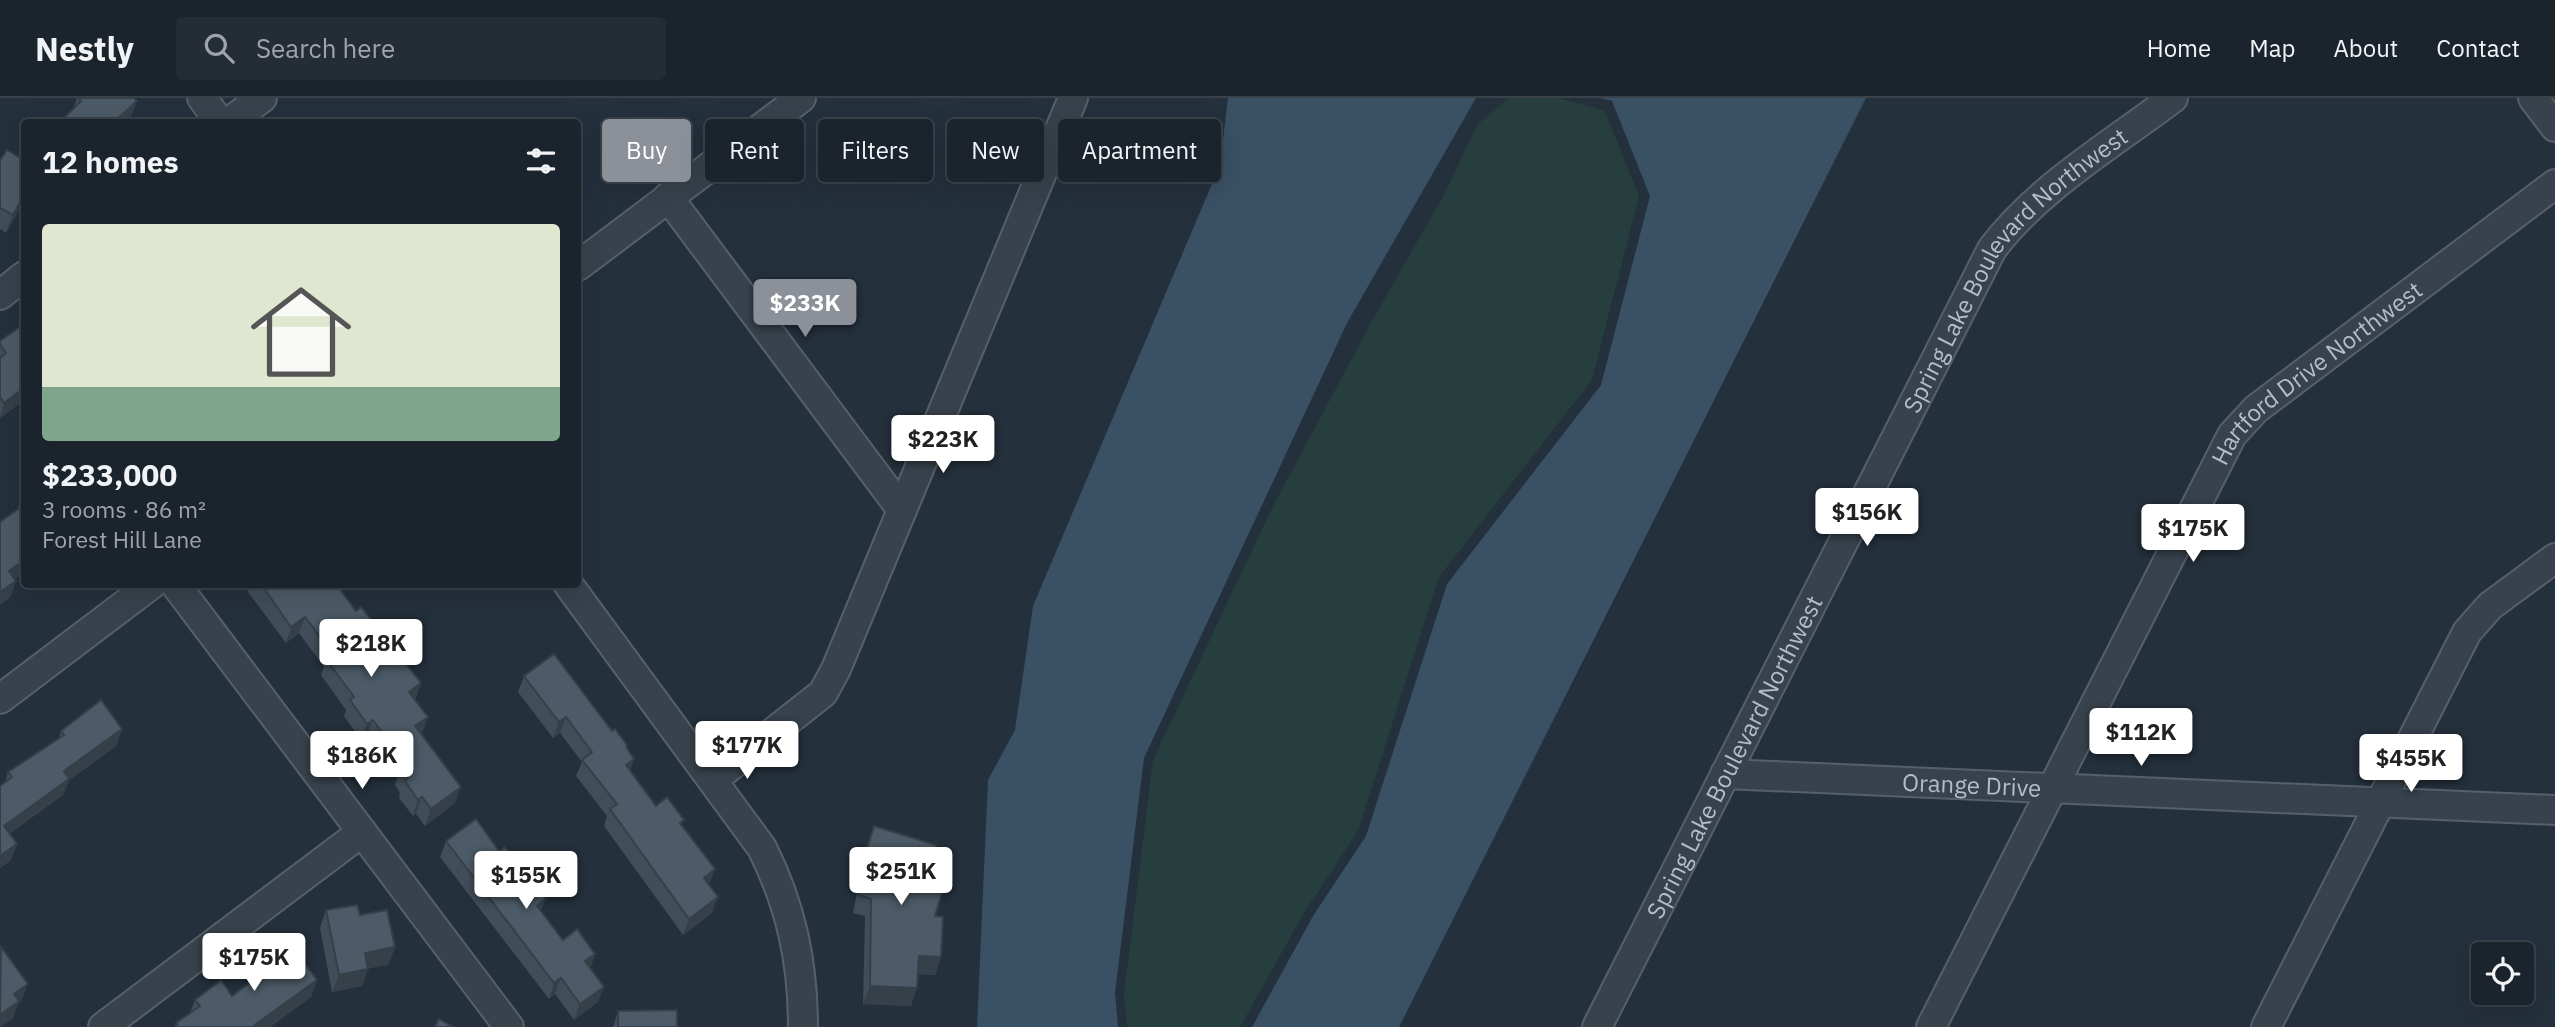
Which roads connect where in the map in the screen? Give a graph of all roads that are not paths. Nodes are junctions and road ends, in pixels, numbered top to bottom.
1 (202, 98) edge
2 (262, 98) edge
3 (801, 98) edge
4 (1073, 98) edge
5 (2173, 98) edge
6 (2533, 98) edge
7 (218, 119) edge
8 (233, 119) edge
9 (2555, 127) edge
10 (2555, 184) edge
11 (668, 197) junction
12 (581, 263) edge
13 (21, 278) edge
14 (0, 295) edge
15 (902, 510) junction
16 (2555, 558) edge
17 (147, 588) edge
18 (178, 588) edge
19 (571, 588) edge
20 (0, 699) edge
21 (1725, 774) junction
22 (714, 779) junction
23 (2052, 788) junction
24 (2379, 802) junction
25 (2555, 810) edge
26 (362, 832) junction
27 (103, 1027) edge
28 (509, 1027) edge
29 (803, 1027) edge
30 (1597, 1027) edge
31 (1931, 1027) edge
32 (2266, 1027) edge

1 - 7 street
2 - 8 street
3 - 11 street
4 - 15 street
5 - 21 street, Spring Lake Boulevard Northwest
6 - 9 street
10 - 23 street, Hartford Drive Northwest
11 - 12 street
11 - 15 street
13 - 14 street
15 - 22 street
16 - 24 street
17 - 20 street
18 - 26 street
19 - 22 street
21 - 23 street, Orange Drive
21 - 30 street, Spring Lake Boulevard Northwest
22 - 29 street
23 - 24 street, Orange Drive
23 - 31 street, Hartford Drive Northwest
24 - 25 street, Orange Drive
24 - 32 street
26 - 27 street
26 - 28 street

